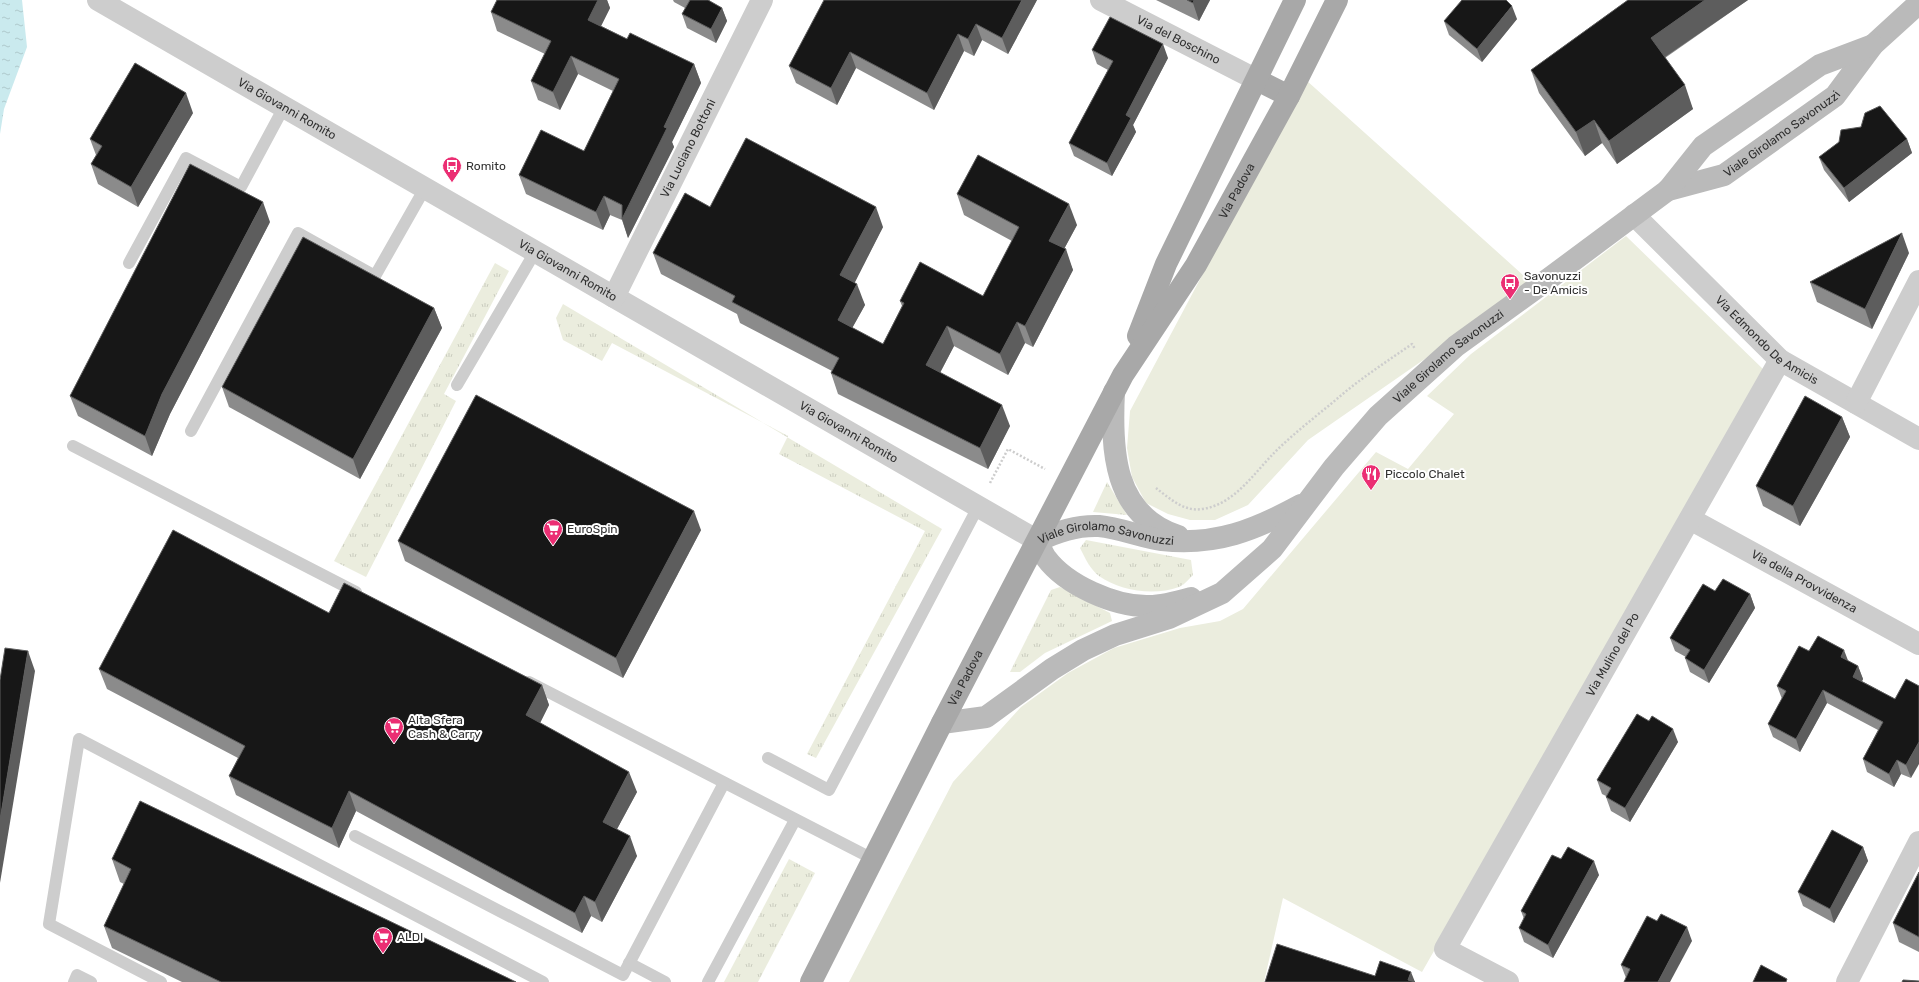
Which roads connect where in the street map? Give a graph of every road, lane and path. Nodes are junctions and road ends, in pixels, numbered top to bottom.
1 (98, 0) edge
2 (762, 0) edge
3 (1100, 0) edge
4 (1295, 0) edge
5 (1337, 0) edge
6 (1919, 4) edge
7 (1873, 45) junction
8 (1257, 80) junction
9 (1289, 96) junction
10 (284, 107) junction
11 (425, 188) junction
12 (1668, 190) junction
13 (1634, 215) junction
14 (535, 252) junction
15 (129, 263) dead end
16 (1919, 281) edge
17 (614, 297) junction
18 (1780, 360) junction
19 (1431, 368) junction
20 (1118, 384) junction
21 (457, 385) dead end
22 (1856, 403) junction
23 (191, 430) dead end
24 (1919, 439) edge
25 (73, 446) dead end
26 (1068, 481) junction
27 (1307, 501) junction
28 (1132, 502) junction
29 (978, 507) junction
30 (1690, 519) junction
31 (1192, 540) junction
32 (1038, 541) junction
33 (1240, 576) junction
34 (363, 596) edge
35 (1919, 644) edge
36 (519, 677) edge
37 (942, 723) junction
38 (768, 758) dead end
39 (724, 783) junction
40 (794, 820) junction
41 (355, 836) dead end
42 (1919, 842) edge
43 (873, 859) junction
44 (629, 963) junction
45 (74, 982) edge
46 (91, 982) edge
47 (161, 982) edge
48 (543, 982) edge
49 (666, 982) edge
50 (708, 982) edge
51 (812, 982) edge
52 (1508, 982) edge
53 (1847, 982) edge

1 - 10 street, Via Giovanni Romito
2 - 17 street, Via Luciano Bottoni
3 - 8 street, Via del Boschino
4 - 8 main road, Via Padova
5 - 9 main road, Via Padova
6 - 7 street, Viale Girolamo Savonuzzi
7 - 12 street, Viale Girolamo Savonuzzi
7 - 12 street, Viale Girolamo Savonuzzi
8 - 9 main road
8 - 20 main road, Via Padova
9 - 20 main road, Via Padova
10 - 11 street, Via Giovanni Romito
10 - 15 lane
11 - 14 street, Via Giovanni Romito
11 - 23 lane
12 - 13 street, Viale Girolamo Savonuzzi
13 - 18 street, Via Edmondo De Amicis
13 - 19 street, Viale Girolamo Savonuzzi
14 - 17 street, Via Giovanni Romito
14 - 21 lane
16 - 22 street
17 - 29 street, Via Giovanni Romito
18 - 22 street, Via Edmondo De Amicis
18 - 30 street, Via Mulino del Po
19 - 27 street, Viale Girolamo Savonuzzi
19 - 28 path
20 - 26 main road, Via Padova
20 - 28 street, Viale Girolamo Savonuzzi
22 - 24 street, Via Edmondo De Amicis
25 - 34 lane
26 - 29 path
26 - 32 main road, Via Padova
27 - 31 street, Viale Girolamo Savonuzzi
27 - 33 street, Viale Girolamo Savonuzzi
28 - 31 street, Viale Girolamo Savonuzzi
29 - 32 street, Via Giovanni Romito
29 - 38 lane
30 - 35 street, Via della Provvidenza
30 - 52 street, Via Mulino del Po
31 - 32 street, Viale Girolamo Savonuzzi
32 - 33 street, Viale Girolamo Savonuzzi
32 - 37 main road, Via Padova
33 - 37 street, Viale Girolamo Savonuzzi
36 - 39 lane
37 - 43 main road, Via Padova
39 - 40 lane
39 - 44 lane
40 - 43 lane
40 - 50 lane
41 - 44 lane
42 - 53 street
43 - 51 main road, Via Padova
44 - 49 lane
45 - 46 lane
47 - 48 lane

